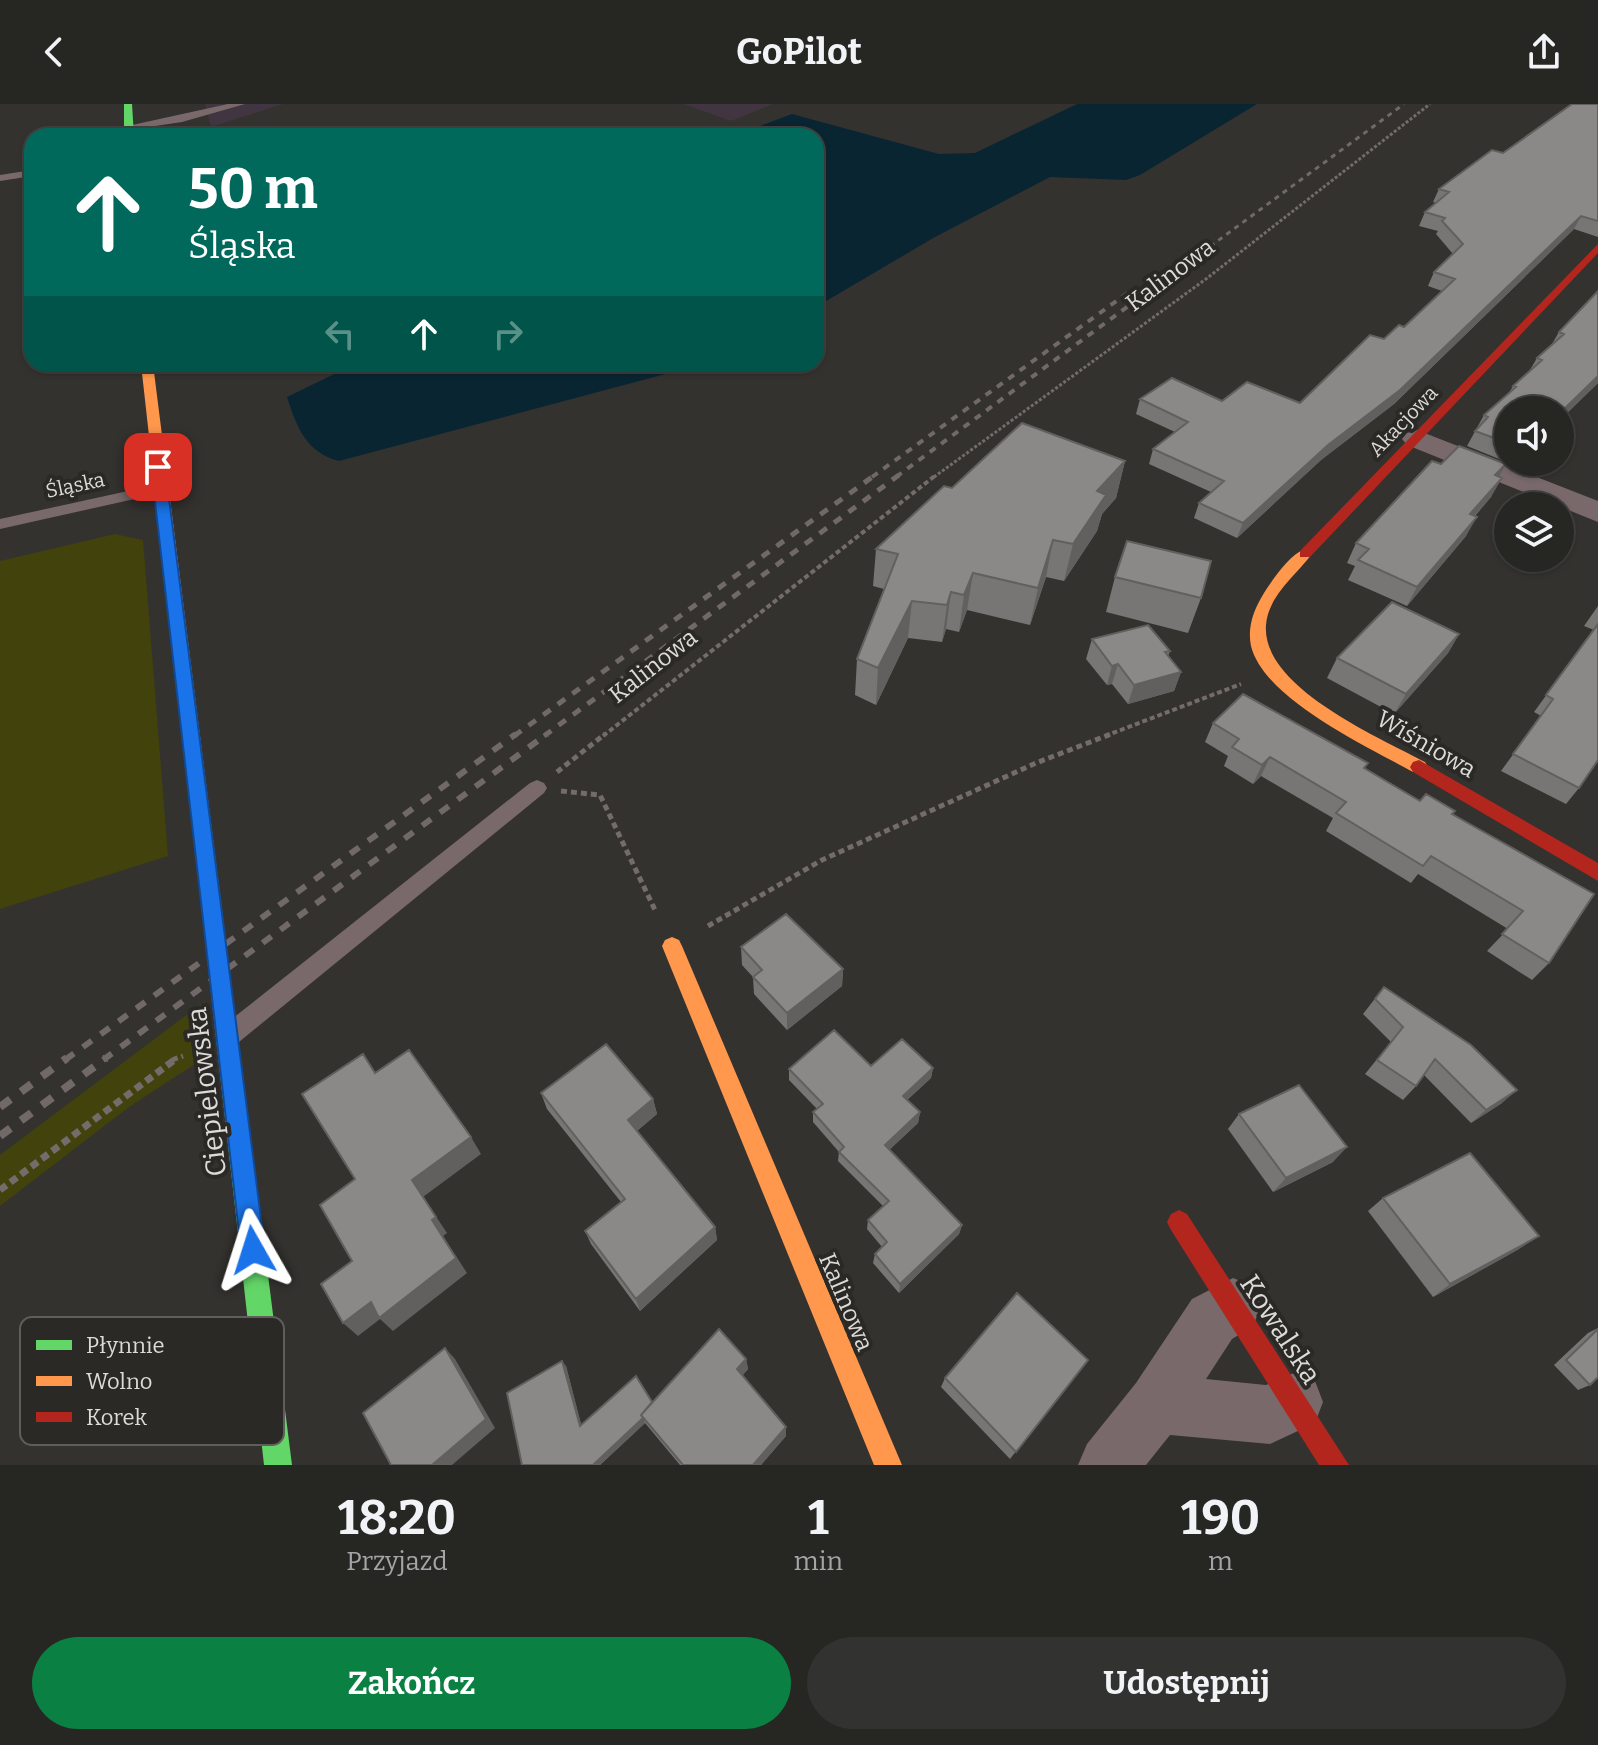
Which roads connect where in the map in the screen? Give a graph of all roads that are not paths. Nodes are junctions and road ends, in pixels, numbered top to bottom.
1 (128, 104) edge
2 (240, 104) edge
3 (129, 128) edge
4 (146, 128) edge
5 (24, 174) edge
6 (0, 178) edge
7 (1598, 247) edge
8 (148, 372) edge
9 (1417, 439) junction
10 (160, 489) junction
11 (1598, 512) edge
12 (0, 524) edge
13 (1255, 633) joint
14 (537, 788) road end
15 (1598, 873) edge
16 (672, 946) road end
17 (228, 1036) junction
18 (1179, 1222) dead end
19 (1233, 1306) junction
20 (261, 1317) edge
21 (1294, 1402) junction
22 (1157, 1404) junction
23 (276, 1445) edge
24 (278, 1465) edge
25 (888, 1465) edge
26 (1108, 1465) edge
27 (1335, 1465) edge

1 - 3 street
2 - 4 lane
5 - 6 lane
7 - 9 street, Akacjowa
8 - 10 street
9 - 11 street
9 - 13 street, Akacjowa
10 - 12 lane, Śląska
10 - 17 street, Ciepielowska
13 - 15 street, Wiśniowa
14 - 17 lane
16 - 25 street, Kalinowa
17 - 20 street, Ciepielowska
18 - 19 street, Kowalska
19 - 21 street, Kowalska
19 - 22 street
21 - 22 street
21 - 27 street, Kowalska
22 - 26 street
23 - 24 street, Ciepielowska

